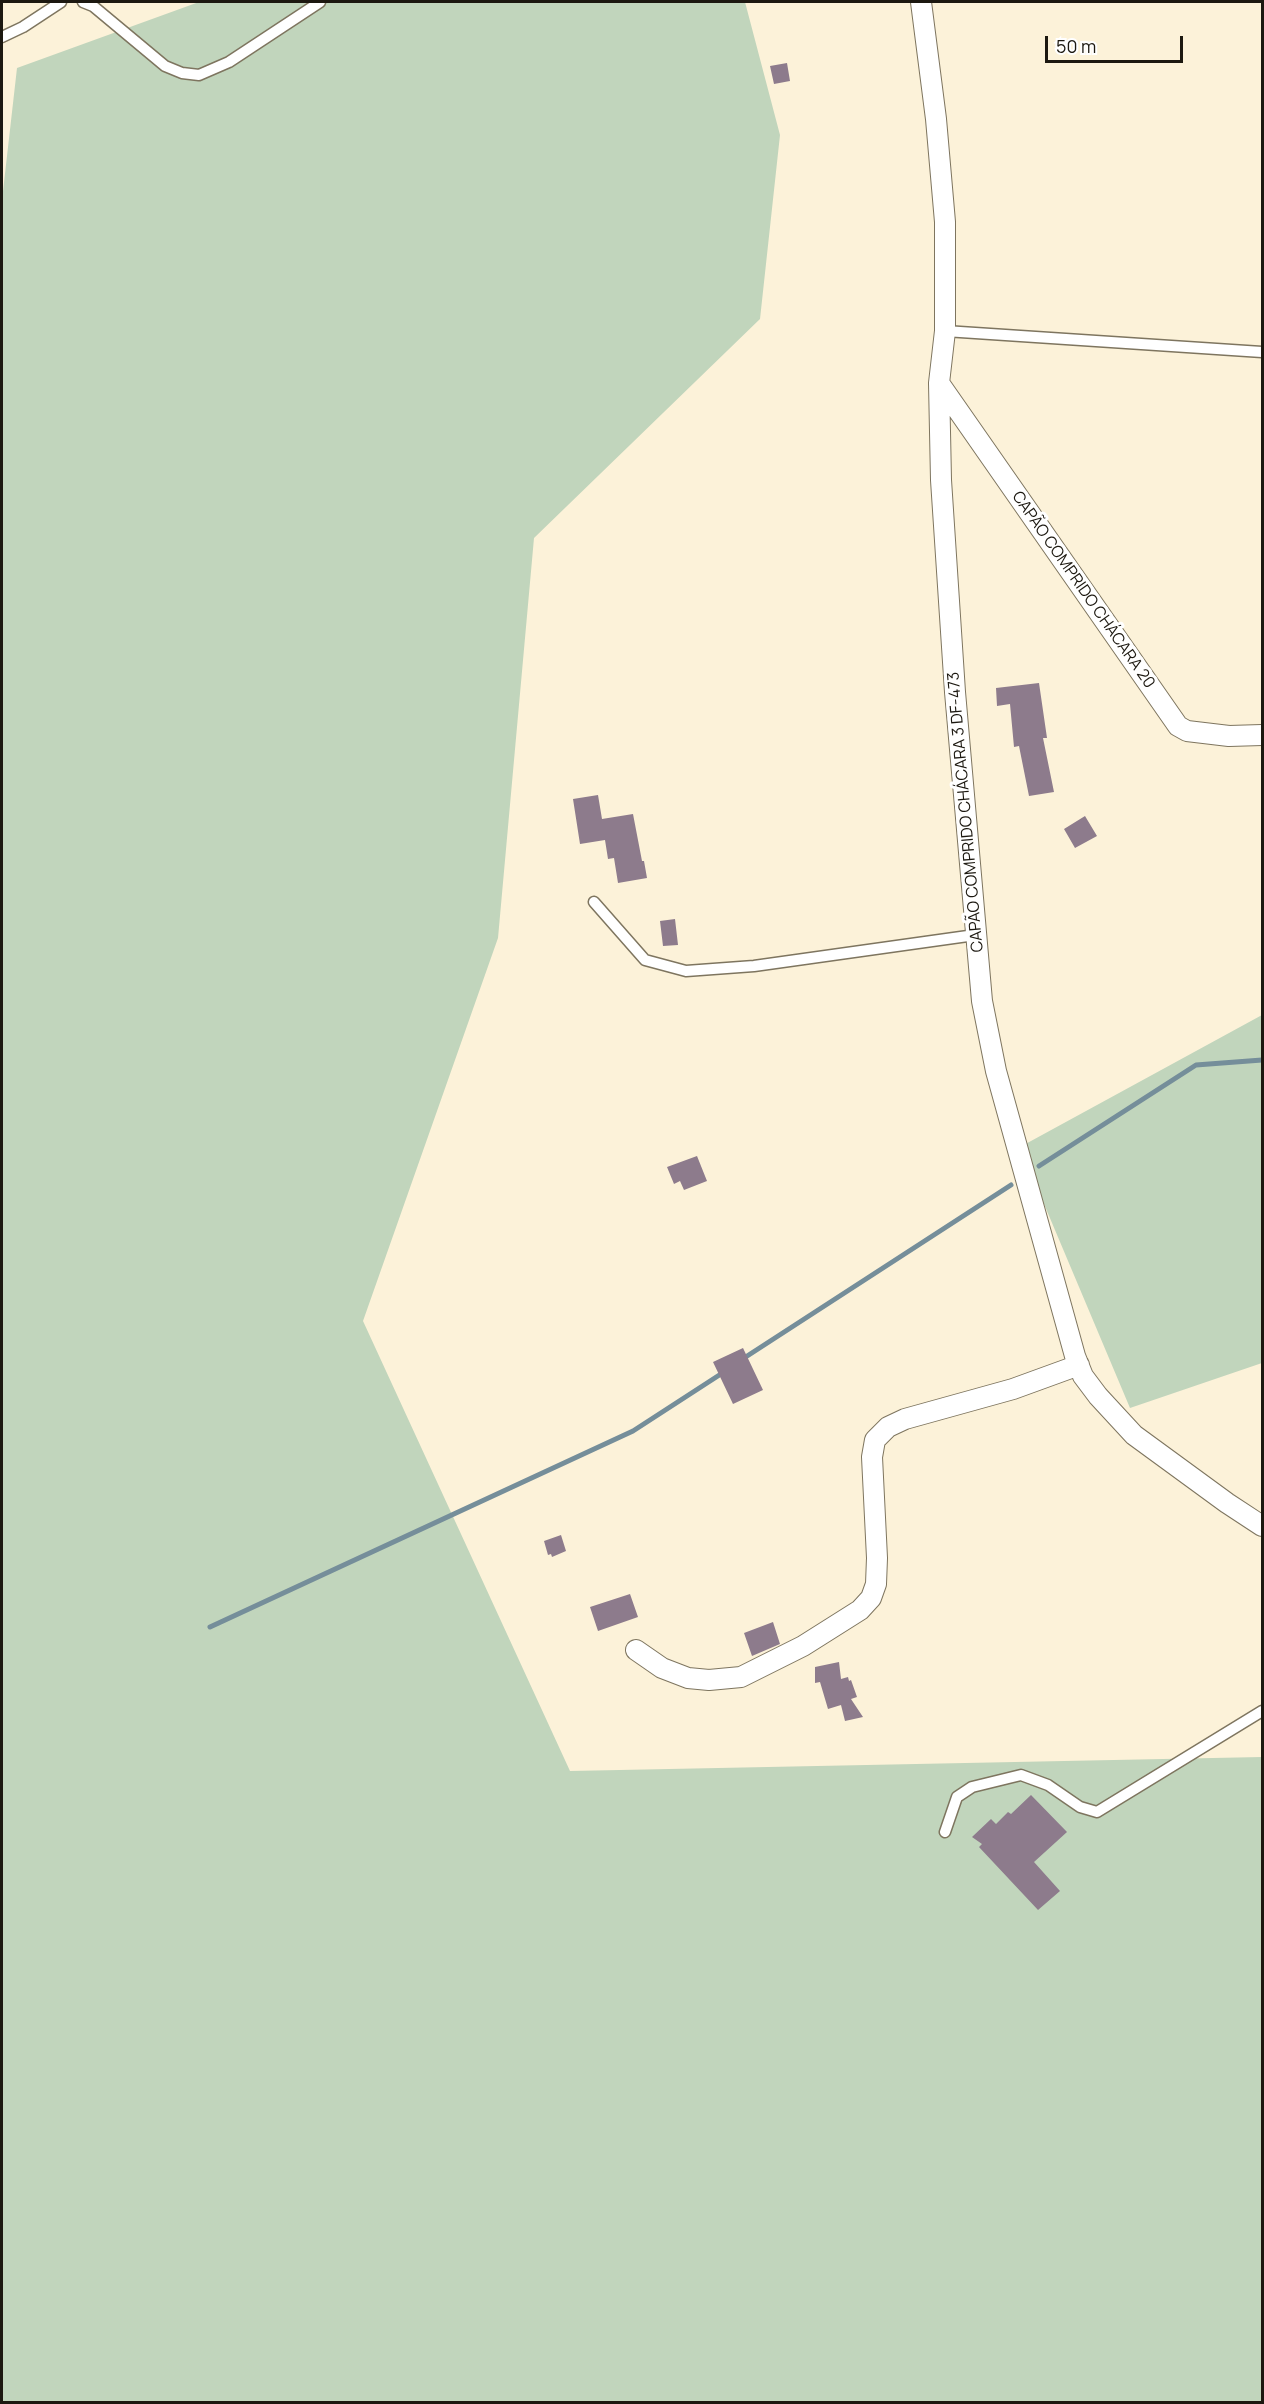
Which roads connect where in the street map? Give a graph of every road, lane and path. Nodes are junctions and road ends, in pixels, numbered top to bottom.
1 (61, 2) edge
2 (84, 2) edge
3 (320, 2) edge
4 (921, 2) edge
5 (2, 37) edge
6 (945, 331) junction
7 (1263, 352) edge
8 (939, 383) junction
9 (1263, 735) edge
10 (594, 903) dead end
11 (975, 935) junction
12 (1079, 1365) junction
13 (1263, 1526) edge
14 (636, 1650) dead end
15 (1263, 1711) edge
16 (945, 1832) dead end

1 - 5 lane
2 - 3 lane
4 - 6 street, CAPÃO COMPRIDO CHÁCARA 3 DF-473
6 - 7 lane
6 - 8 street, CAPÃO COMPRIDO CHÁCARA 3 DF-473
8 - 9 street, CAPÃO COMPRIDO CHÁCARA 20
8 - 11 street, CAPÃO COMPRIDO CHÁCARA 3 DF-473
10 - 11 lane
11 - 12 street, CAPÃO COMPRIDO CHÁCARA 3 DF-473
12 - 13 street, CAPÃO COMPRIDO CHÁCARA 3 DF-473
12 - 14 street
15 - 16 lane

